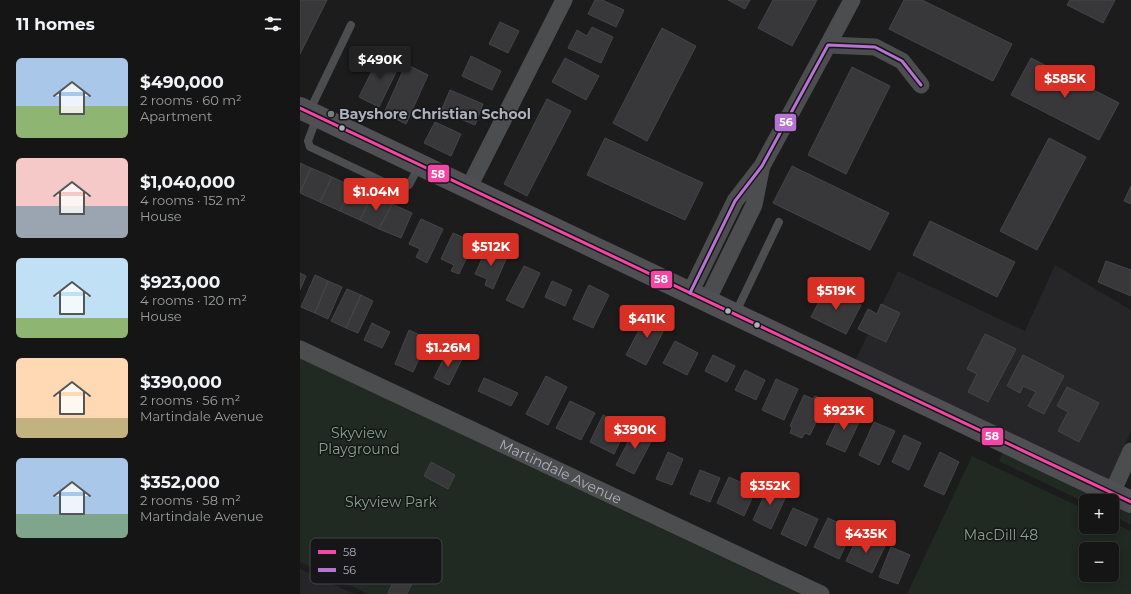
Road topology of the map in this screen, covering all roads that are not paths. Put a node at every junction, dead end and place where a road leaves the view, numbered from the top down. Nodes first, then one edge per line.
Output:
1 (564, 0) edge
2 (852, 0) edge
3 (351, 25) dead end
4 (828, 45) junction
5 (921, 85) dead end
6 (309, 112) edge
7 (420, 165) junction
8 (468, 189) junction
9 (779, 222) dead end
10 (698, 297) junction
11 (734, 315) junction
12 (300, 349) edge
13 (1131, 451) edge
14 (1122, 498) edge
15 (820, 594) edge

1 - 8 street
2 - 4 street
3 - 6 lane
4 - 5 street
4 - 10 street
6 - 7 street
6 - 7 lane
7 - 8 street
8 - 10 street
9 - 11 lane
10 - 11 street
11 - 14 street
12 - 15 street, Martindale Avenue
13 - 14 street

